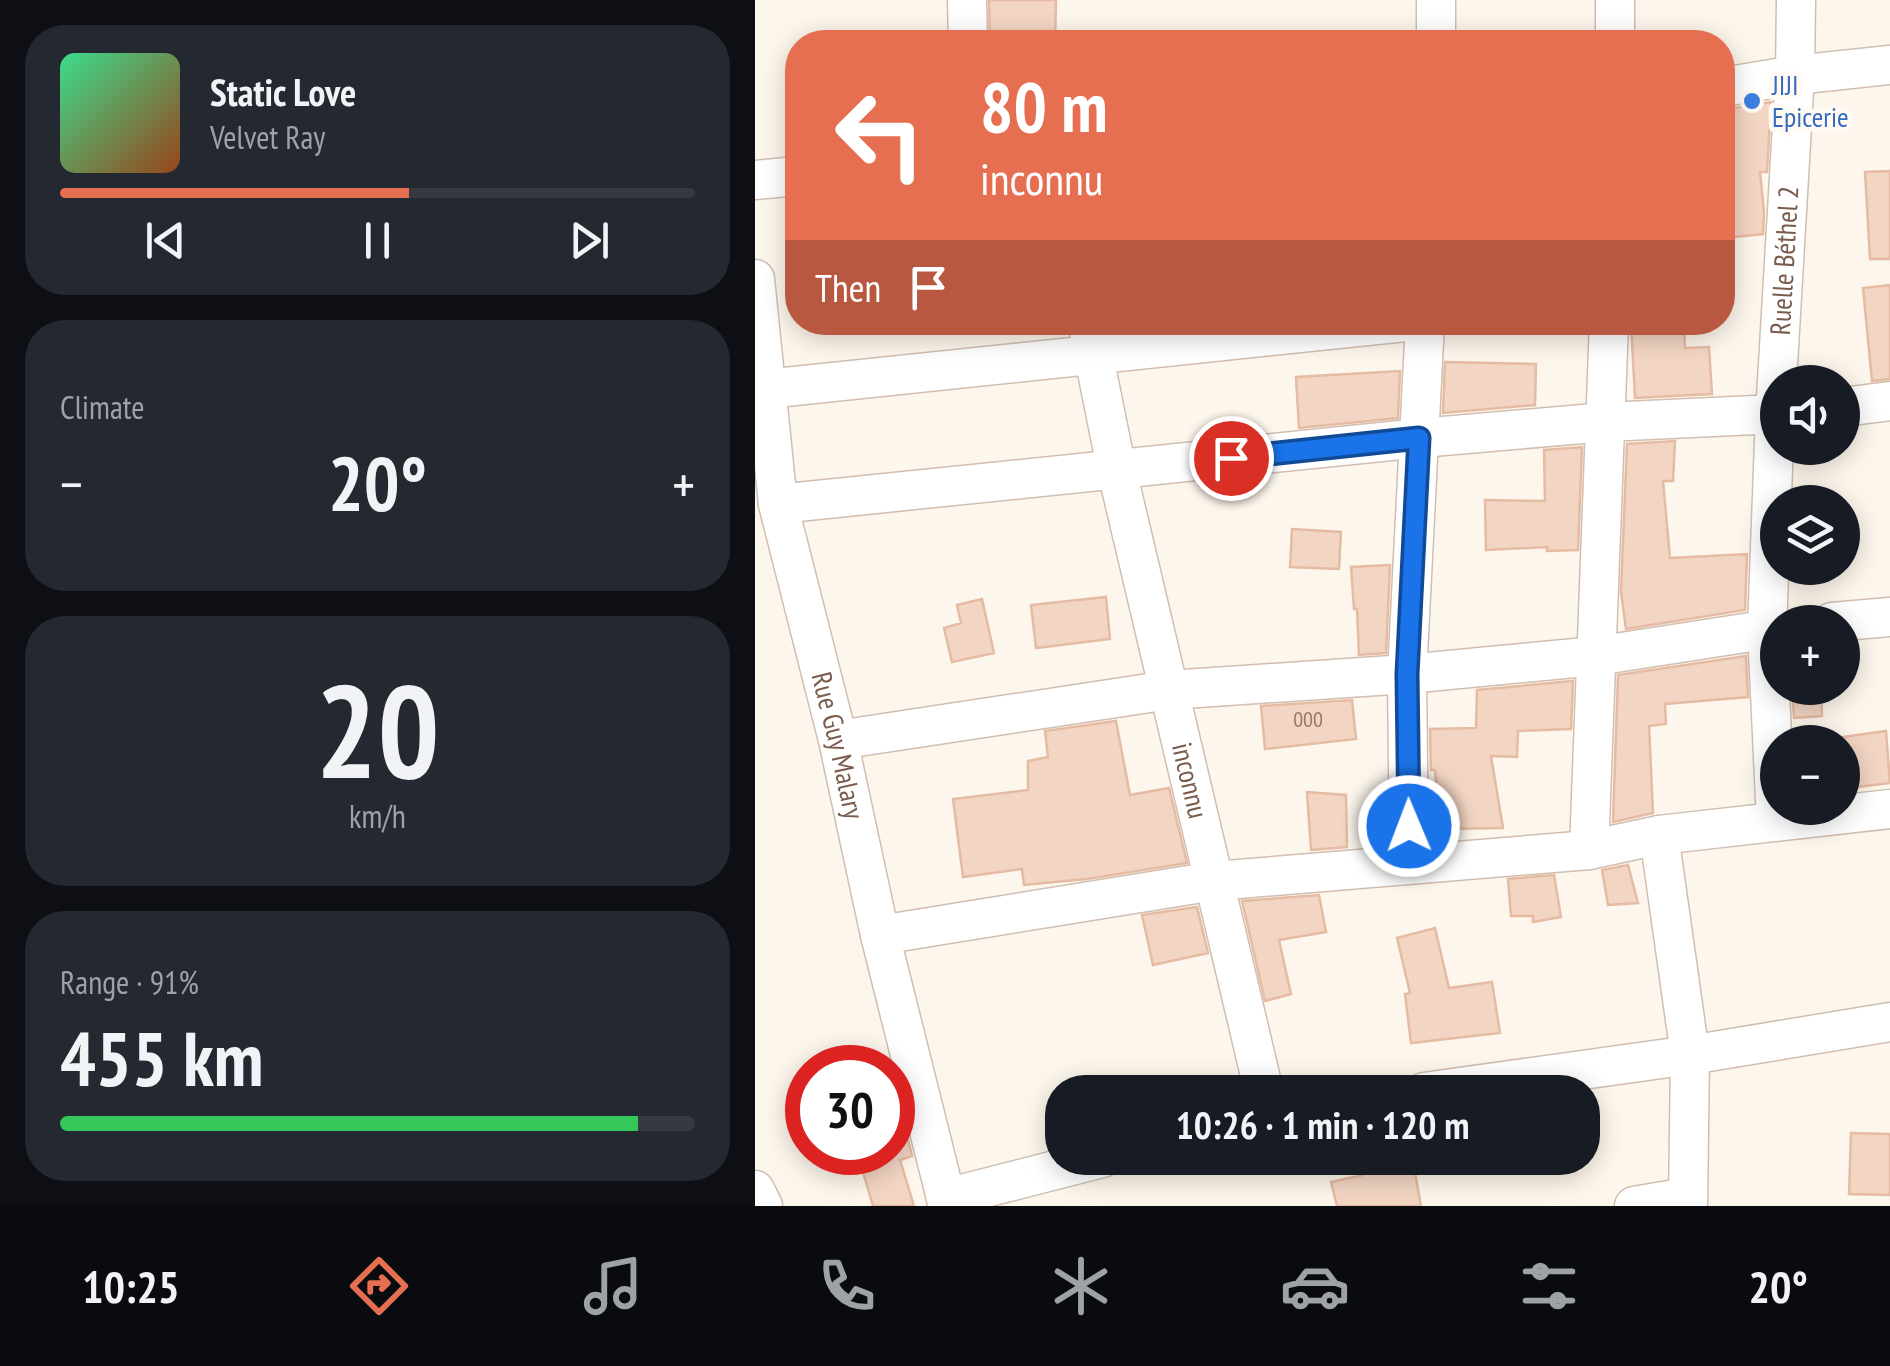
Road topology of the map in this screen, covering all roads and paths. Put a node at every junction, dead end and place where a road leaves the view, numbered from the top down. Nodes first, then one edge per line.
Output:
1 (967, 0) edge
2 (1437, 0) edge
3 (1615, 0) edge
4 (1796, 0) edge
5 (968, 30) edge
6 (1436, 30) edge
7 (1615, 30) edge
8 (1890, 65) edge
9 (1795, 74) junction
10 (1735, 85) edge
11 (785, 177) edge
12 (755, 180) edge
13 (755, 279) edge
14 (1149, 335) edge
15 (1424, 335) edge
16 (1609, 335) edge
17 (1090, 338) edge
18 (1780, 365) edge
19 (766, 390) junction
20 (1890, 401) edge
21 (1860, 405) edge
22 (1760, 416) edge
23 (1606, 422) junction
24 (1419, 438) junction
25 (1776, 465) edge
26 (1117, 471) junction
27 (777, 504) junction
28 (1773, 605) edge
29 (1890, 616) edge
30 (1860, 619) edge
31 (1760, 630) edge
32 (1596, 656) junction
33 (1407, 674) junction
34 (1169, 690) junction
35 (838, 740) junction
36 (1890, 808) edge
37 (1860, 811) edge
38 (1760, 822) edge
39 (1659, 835) junction
40 (1589, 850) junction
41 (1409, 863) junction
42 (1214, 881) junction
43 (880, 935) junction
44 (1890, 1022) edge
45 (1690, 1055) junction
46 (1260, 1075) edge
47 (1546, 1075) edge
48 (1045, 1174) edge
49 (755, 1190) edge
50 (947, 1202) edge
51 (1688, 1202) edge
52 (763, 1206) edge
53 (1635, 1206) edge

1 - 5 street
2 - 6 street
3 - 7 street
4 - 9 street, Ruelle Béthel 2
8 - 9 street
9 - 10 street
9 - 18 street, Ruelle Béthel 2
11 - 12 street
13 - 19 street, Rue Guy Malary
14 - 17 street
15 - 24 street
16 - 23 street
17 - 19 street
17 - 26 street, inconnu
19 - 27 street, Rue Guy Malary
20 - 21 street
22 - 23 street
23 - 24 street
23 - 32 street
24 - 26 street
24 - 33 street
25 - 28 street, Ruelle Béthel 2
26 - 27 street
26 - 34 street, inconnu
27 - 35 street, Rue Guy Malary
29 - 30 street
31 - 32 street
32 - 33 street
32 - 40 street
33 - 34 street
33 - 41 street
34 - 35 street
34 - 42 street, inconnu
35 - 43 street, Rue Guy Malary
36 - 37 street
38 - 39 street
39 - 40 street
39 - 45 street
40 - 41 street
41 - 42 street
42 - 43 street
42 - 46 street, inconnu
43 - 50 street, Rue Guy Malary
44 - 45 street
45 - 47 street
45 - 51 street
48 - 50 street
49 - 52 street
51 - 53 street

